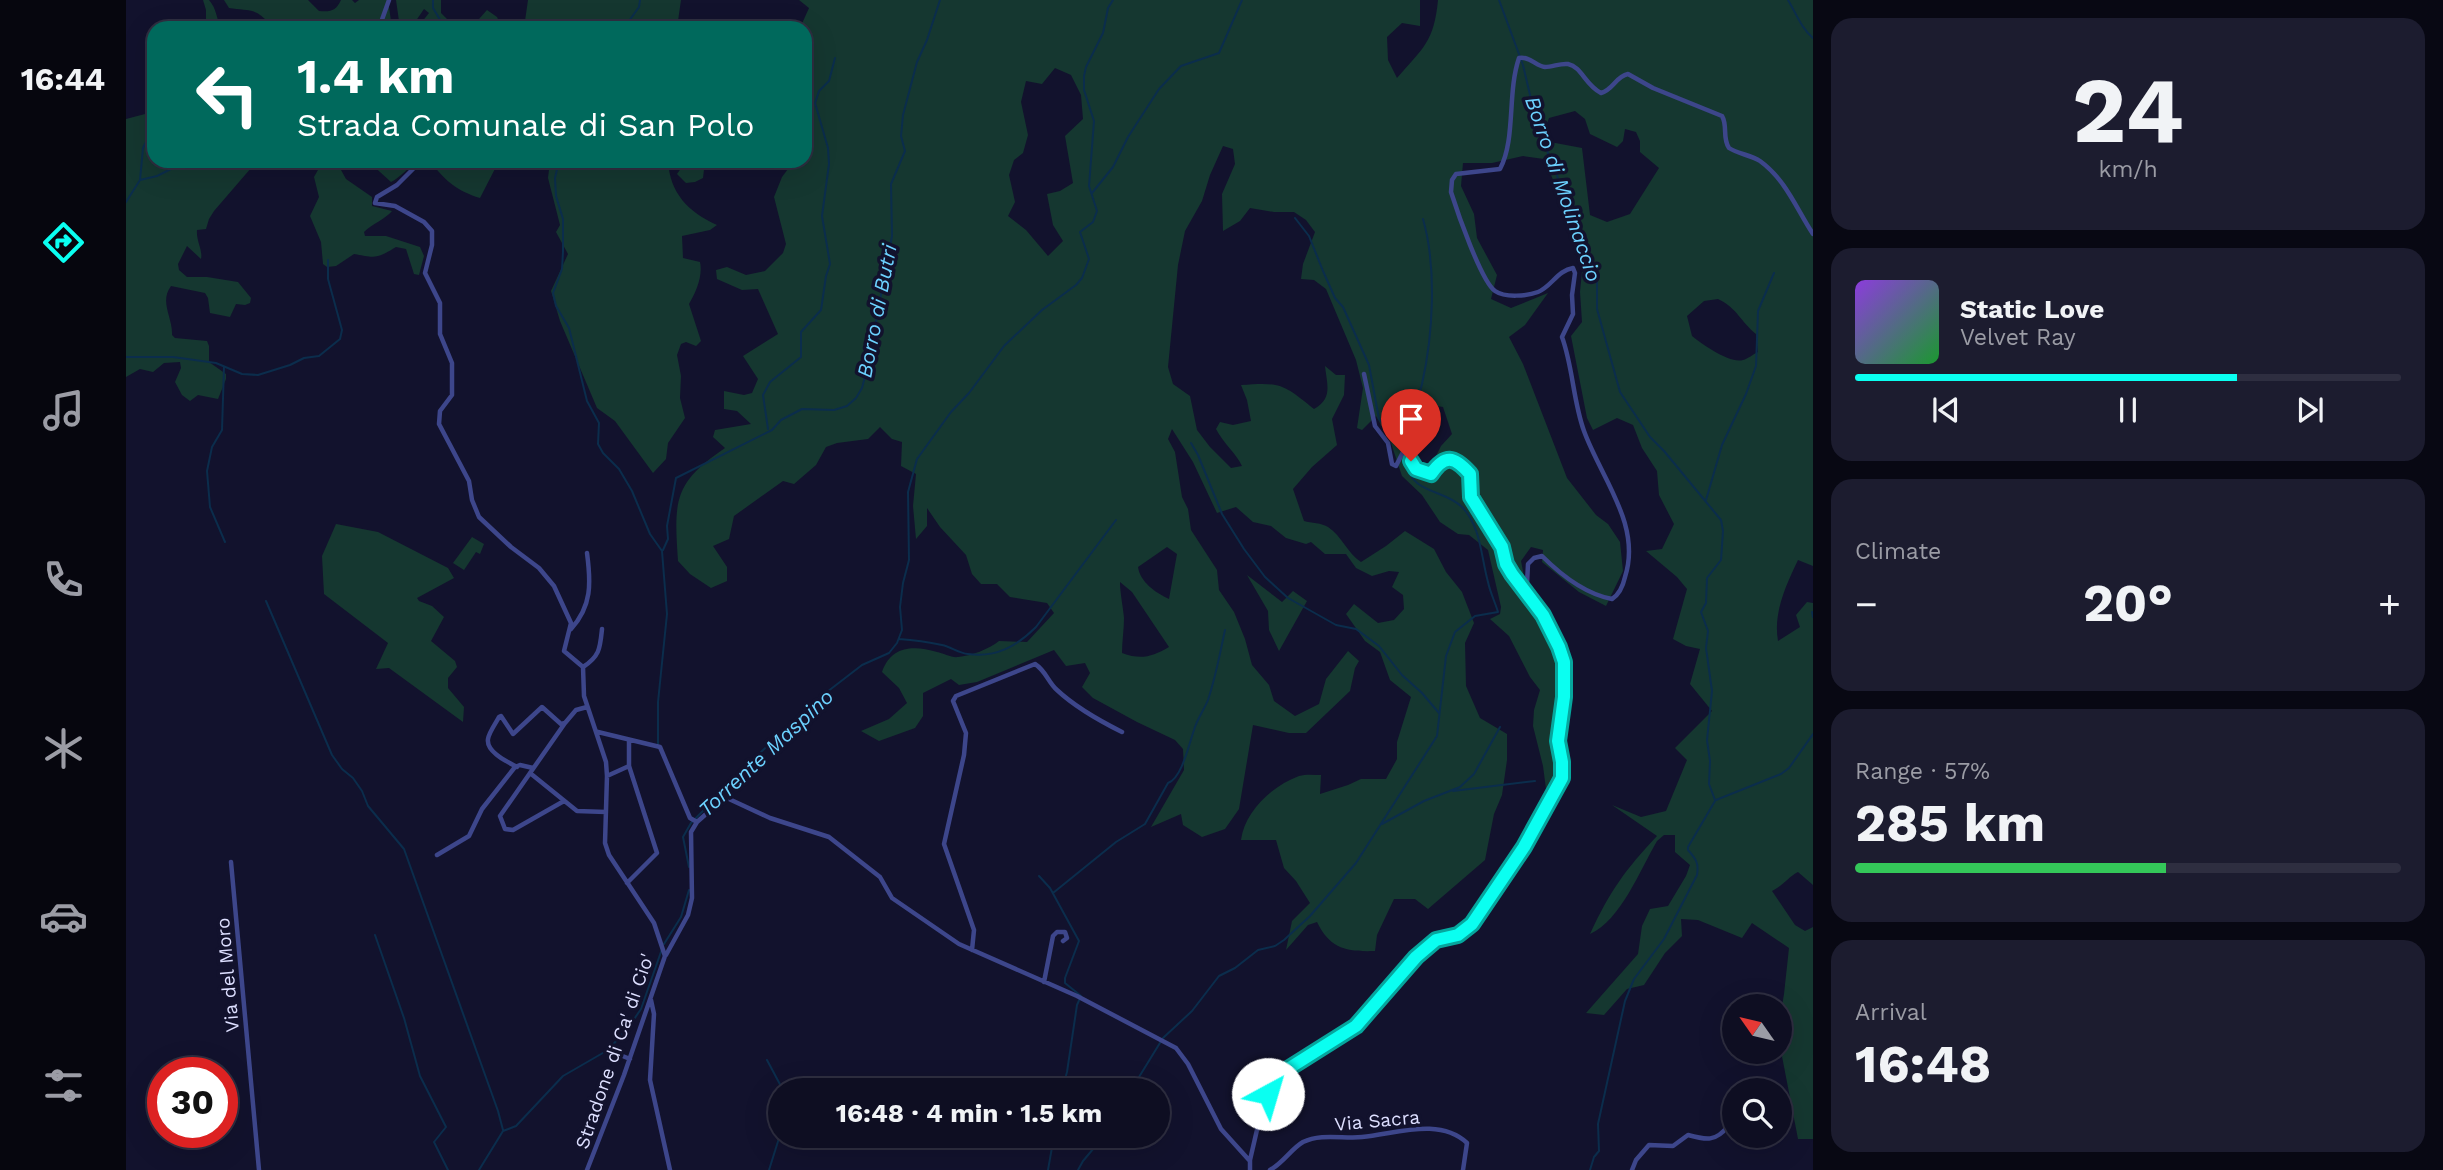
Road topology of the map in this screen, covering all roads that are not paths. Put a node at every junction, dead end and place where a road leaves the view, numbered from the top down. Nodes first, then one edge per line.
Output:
1 (389, 0) edge
2 (382, 21) edge
3 (413, 168) edge
4 (1813, 234) edge
5 (1364, 374) dead end
6 (587, 552) dead end
7 (1536, 605) junction
8 (602, 629) dead end
9 (570, 630) junction
10 (583, 667) junction
11 (587, 707) junction
12 (565, 723) junction
13 (597, 732) junction
14 (1122, 732) dead end
15 (629, 741) junction
16 (517, 766) junction
17 (629, 766) junction
18 (531, 770) junction
19 (607, 776) junction
20 (564, 801) junction
21 (606, 812) junction
22 (698, 822) junction
23 (437, 855) dead end
24 (231, 862) dead end
25 (628, 883) junction
26 (1063, 942) dead end
27 (972, 950) junction
28 (665, 956) junction
29 (1044, 982) junction
30 (651, 1000) junction
31 (620, 1055) dead end
32 (630, 1059) junction
33 (1722, 1134) edge
34 (1250, 1160) junction
35 (259, 1170) edge
36 (587, 1170) edge
37 (670, 1170) edge
38 (1249, 1170) edge
39 (1256, 1170) edge
40 (1270, 1170) edge
41 (1463, 1170) edge
42 (1632, 1170) edge

1 - 2 street
3 - 9 street, Stradone di Ca' di Cio'
4 - 7 street
5 - 7 street
6 - 9 street
7 - 34 street
8 - 10 street
9 - 10 street, Stradone di Ca' di Cio'
10 - 11 street, Stradone di Ca' di Cio'
11 - 12 street
11 - 13 street, Stradone di Ca' di Cio'
12 - 16 street
12 - 18 street
13 - 15 street
13 - 19 street, Stradone di Ca' di Cio'
14 - 27 street
15 - 17 street
15 - 22 street
16 - 18 street
16 - 23 street
17 - 19 street
17 - 25 street
18 - 20 street
18 - 20 street
19 - 21 street, Stradone di Ca' di Cio'
20 - 21 street
21 - 25 street, Stradone di Ca' di Cio'
22 - 27 street
22 - 28 street
24 - 35 street, Via del Moro
25 - 28 street, Stradone di Ca' di Cio'
26 - 29 street
27 - 29 street
28 - 30 street, Stradone di Ca' di Cio'
29 - 34 street
30 - 32 street, Stradone di Ca' di Cio'
30 - 37 street
31 - 32 street
32 - 36 street, Stradone di Ca' di Cio'
33 - 42 street
34 - 38 street
38 - 39 street
40 - 41 street, Via Sacra

